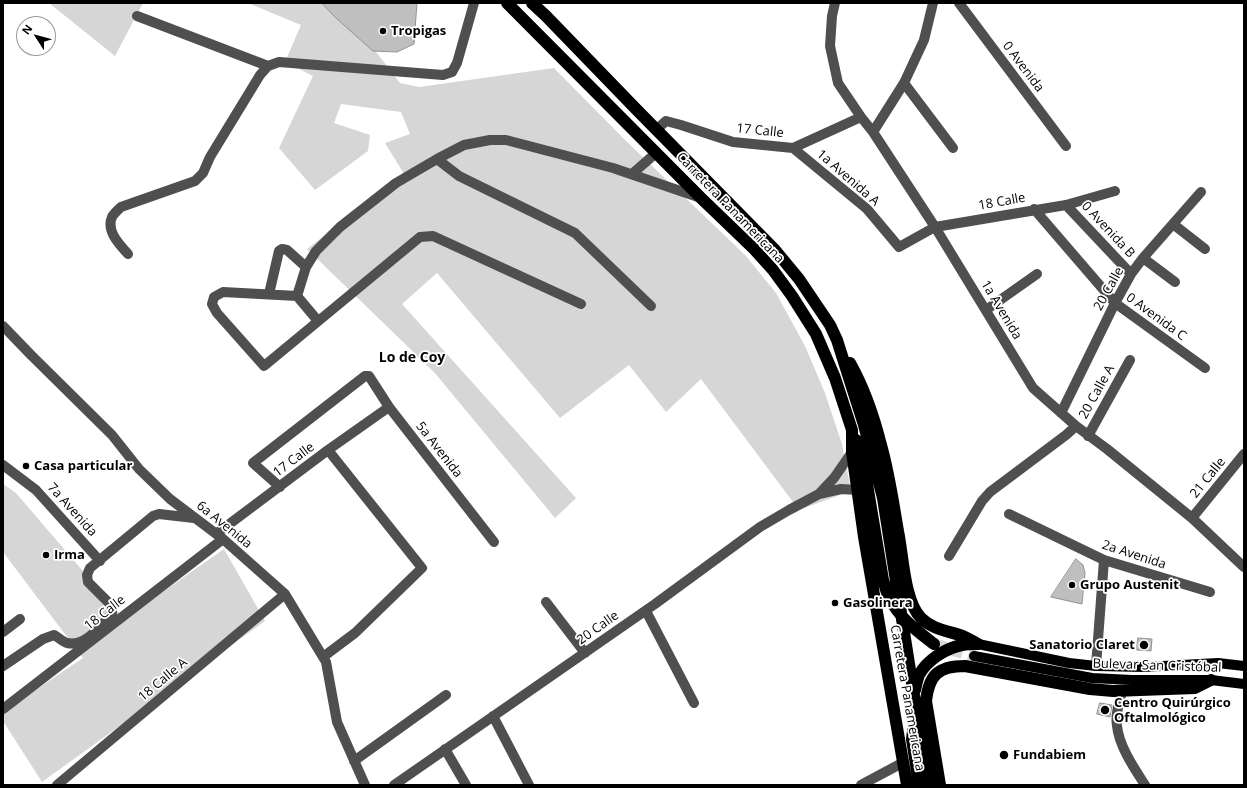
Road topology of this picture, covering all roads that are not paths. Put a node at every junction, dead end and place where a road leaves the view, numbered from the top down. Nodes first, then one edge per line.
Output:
1 (474, 3) edge
2 (507, 3) edge
3 (532, 3) edge
4 (835, 3) edge
5 (933, 3) edge
6 (959, 3) edge
7 (137, 16) dead end
8 (268, 66) junction
9 (904, 83) junction
10 (861, 117) junction
11 (656, 130) junction
12 (873, 132) junction
13 (1066, 146) dead end
14 (793, 148) junction
15 (953, 148) dead end
16 (656, 153) junction
17 (437, 159) junction
18 (632, 174) junction
19 (1115, 191) dead end
20 (1201, 192) dead end
21 (701, 198) junction
22 (1066, 204) junction
23 (1034, 209) junction
24 (1173, 224) junction
25 (935, 227) junction
26 (899, 248) joint
27 (1205, 249) dead end
28 (128, 254) dead end
29 (1144, 258) junction
30 (306, 268) junction
31 (1037, 274) dead end
32 (1131, 274) junction
33 (1175, 282) dead end
34 (269, 294) junction
35 (297, 296) junction
36 (1114, 303) junction
37 (582, 304) dead end
38 (651, 306) dead end
39 (986, 310) junction
40 (318, 321) junction
41 (3, 326) edge
42 (837, 340) junction
43 (1130, 360) dead end
44 (1205, 368) dead end
45 (389, 407) junction
46 (1061, 413) junction
47 (1076, 426) junction
48 (852, 430) junction
49 (1088, 436) junction
50 (328, 450) junction
51 (852, 452) junction
52 (1244, 454) edge
53 (3, 466) edge
54 (280, 487) junction
55 (857, 490) junction
56 (819, 494) junction
57 (1009, 514) dead end
58 (1192, 518) junction
59 (196, 519) junction
60 (220, 537) junction
61 (494, 542) dead end
62 (949, 556) dead end
63 (1104, 560) junction
64 (100, 561) junction
65 (1244, 567) edge
66 (1210, 592) dead end
67 (285, 594) junction
68 (546, 602) dead end
69 (646, 611) junction
70 (20, 619) dead end
71 (3, 632) edge
72 (934, 644) tunnel mouth
73 (978, 644) junction
74 (585, 653) junction
75 (974, 656) tunnel mouth
76 (323, 657) junction
77 (3, 666) edge
78 (1096, 666) junction
79 (1244, 666) edge
80 (1211, 680) junction
81 (1244, 684) edge
82 (1122, 692) junction
83 (446, 695) dead end
84 (694, 703) dead end
85 (3, 709) edge
86 (493, 716) junction
87 (445, 749) junction
88 (354, 761) junction
89 (904, 762) junction
90 (57, 785) edge
91 (365, 785) edge
92 (394, 785) edge
93 (466, 785) edge
94 (529, 785) edge
95 (861, 785) edge
96 (907, 785) edge
97 (919, 785) edge
98 (928, 785) edge
99 (940, 785) edge
100 (1145, 785) edge

1 - 8 street
2 - 16 highway, Carretera Panamericana
3 - 11 highway, Carretera Panamericana
4 - 10 street, 1a Avenida
5 - 9 street
6 - 13 street, 0 Avenida
7 - 8 street
8 - 28 street
9 - 12 street
9 - 15 street
10 - 12 street, 1a Avenida
10 - 14 street, 17 Calle
11 - 14 street, 17 Calle
11 - 42 highway, Carretera Panamericana
12 - 25 street, 1a Avenida
14 - 26 street, 1a Avenida A
16 - 18 street
16 - 21 highway, Carretera Panamericana
17 - 18 street
17 - 30 street
17 - 38 street
18 - 21 street
19 - 22 street, 18 Calle
20 - 24 street, 20 Calle
21 - 48 highway, Carretera Panamericana
22 - 23 street, 18 Calle
22 - 32 street, 0 Avenida B
23 - 25 street, 18 Calle
23 - 36 street, 0 Avenida C
24 - 27 street
24 - 29 street, 20 Calle
25 - 26 street, 18 Calle
25 - 39 street, 1a Avenida
29 - 32 street, 20 Calle
29 - 33 street
30 - 34 street
30 - 35 street
31 - 39 street
32 - 36 street, 20 Calle
34 - 35 street
34 - 40 street
35 - 40 street
36 - 44 street, 0 Avenida C
36 - 46 street, 20 Calle
37 - 40 street
39 - 46 street, 1a Avenida
41 - 59 street, 6a Avenida
42 - 73 highway
42 - 98 highway, Carretera Panamericana
43 - 49 street, 20 Calle A
45 - 50 street, 17 Calle
45 - 54 street, 5a Avenida
45 - 61 street, 5a Avenida
46 - 47 street, 1a Avenida
47 - 49 street, 1a Avenida
47 - 62 street
48 - 51 highway, Carretera Panamericana
48 - 72 highway
49 - 58 street, 1a Avenida
50 - 54 street, 17 Calle
50 - 76 street
51 - 55 highway, Carretera Panamericana
51 - 56 street, 20 Calle
52 - 58 street, 21 Calle
53 - 64 street, 7a Avenida
54 - 60 street, 17 Calle
55 - 56 street, 20 Calle
55 - 89 highway, Carretera Panamericana
56 - 69 street, 20 Calle
57 - 63 street, 2a Avenida
58 - 65 street, 1a Avenida
59 - 60 street, 6a Avenida
59 - 64 street
60 - 67 street, 6a Avenida
60 - 85 street, 18 Calle
63 - 66 street, 2a Avenida
63 - 78 street
64 - 77 street
67 - 76 street, 6a Avenida
67 - 90 street, 18 Calle A
68 - 74 street
69 - 74 street, 20 Calle
69 - 84 street
70 - 71 street
73 - 78 main road, Bulevar San Cristóbal
73 - 97 highway
74 - 86 street, 20 Calle
75 - 80 main road, Bulevar San Cristóbal
76 - 88 street, 6a Avenida
78 - 79 main road, Bulevar San Cristóbal
80 - 81 main road, Bulevar San Cristóbal
80 - 82 highway
82 - 99 highway
82 - 100 street
83 - 88 street
86 - 87 street, 20 Calle
86 - 94 street
87 - 92 street, 20 Calle
87 - 93 street
88 - 91 street, 6a Avenida
89 - 95 street
89 - 96 highway, Carretera Panamericana

